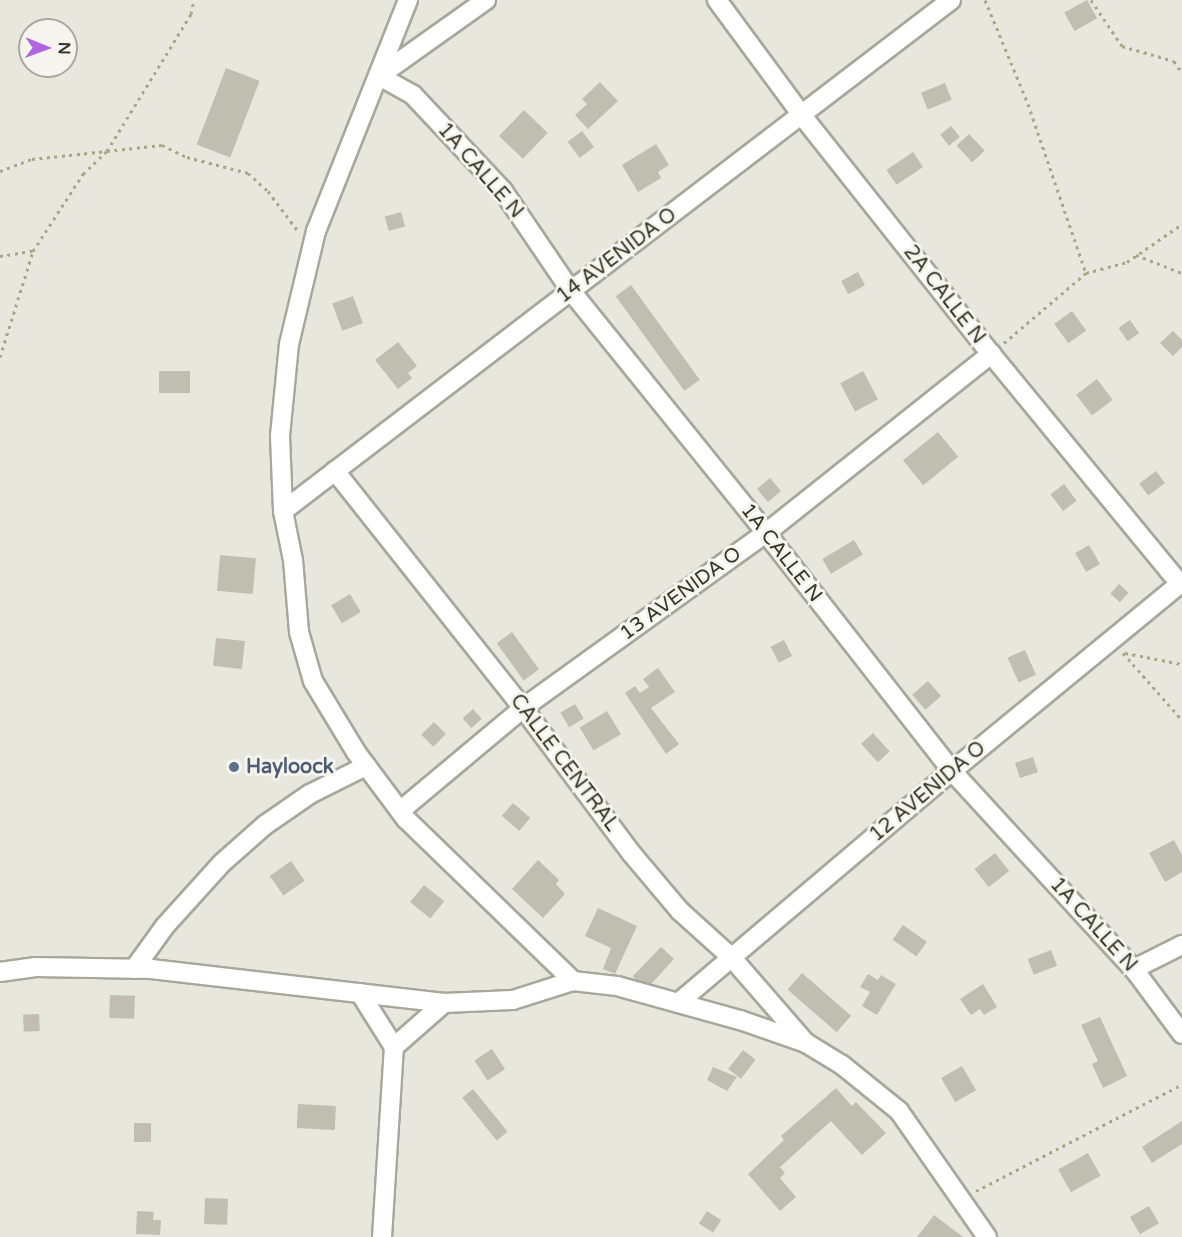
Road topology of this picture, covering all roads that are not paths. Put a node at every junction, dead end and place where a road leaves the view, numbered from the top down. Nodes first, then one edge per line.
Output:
1 (408, 0) edge
2 (486, 0) edge
3 (717, 0) edge
4 (951, 0) edge
5 (379, 76) junction
6 (801, 114) junction
7 (571, 291) junction
8 (991, 354) junction
9 (335, 471) junction
10 (283, 511) junction
11 (766, 532) junction
12 (1180, 584) joint
13 (523, 708) junction
14 (366, 766) junction
15 (952, 771) junction
16 (400, 811) junction
17 (1182, 945) edge
18 (732, 958) junction
19 (134, 969) junction
20 (1134, 969) junction
21 (2, 970) edge
22 (573, 981) junction
23 (360, 993) junction
24 (444, 1003) junction
25 (678, 1004) junction
26 (1182, 1034) edge
27 (806, 1043) junction
28 (394, 1047) junction
29 (382, 1237) edge
30 (987, 1237) edge

1 - 5 street
2 - 5 street
3 - 6 street, 2A CALLE N
4 - 6 street, 14 AVENIDA O
5 - 7 street, 1A CALLE N
5 - 10 street
6 - 7 street, 14 AVENIDA O
6 - 8 street, 2A CALLE N
7 - 9 street, 14 AVENIDA O
7 - 11 street, 1A CALLE N
8 - 11 street, 13 AVENIDA O
8 - 12 street, 2A CALLE N
9 - 10 street, 14 AVENIDA O
9 - 13 street, CALLE CENTRAL
10 - 14 street
11 - 13 street, 13 AVENIDA O
11 - 15 street, 1A CALLE N
12 - 15 street, 12 AVENIDA O
13 - 16 street, 13 AVENIDA O
13 - 18 street, CALLE CENTRAL
14 - 16 street
14 - 19 street
15 - 18 street, 12 AVENIDA O
15 - 20 street, 1A CALLE N
16 - 22 street
17 - 20 street
18 - 25 street, 12 AVENIDA O
18 - 27 street, CALLE CENTRAL
19 - 21 street
19 - 23 street
20 - 26 street, 1A CALLE N
22 - 24 street
22 - 25 street
23 - 24 street
23 - 28 street
24 - 28 street
25 - 27 street
27 - 30 street
28 - 29 street

